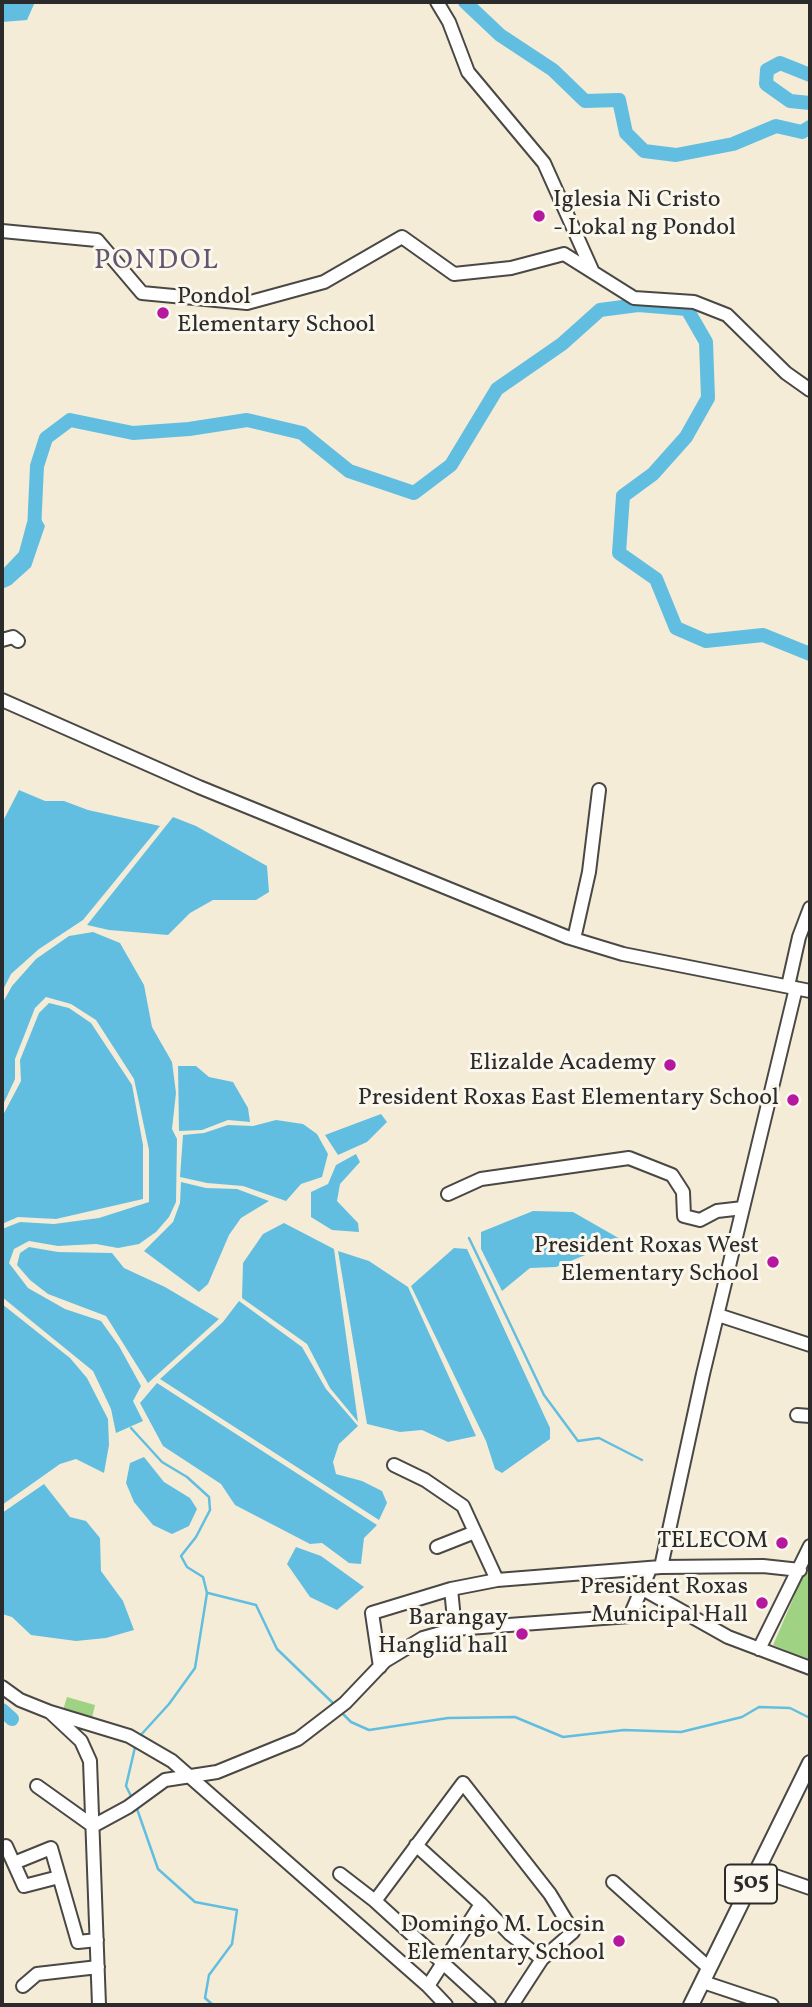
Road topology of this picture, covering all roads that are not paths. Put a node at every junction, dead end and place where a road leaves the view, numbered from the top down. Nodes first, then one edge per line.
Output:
1 (437, 2) edge
2 (2, 231) edge
3 (592, 271) junction
4 (810, 390) edge
5 (2, 640) edge
6 (18, 641) dead end
7 (2, 700) edge
8 (599, 790) dead end
9 (810, 908) edge
10 (574, 939) junction
11 (792, 987) junction
12 (810, 991) edge
13 (448, 1194) dead end
14 (743, 1208) junction
15 (718, 1315) junction
16 (810, 1345) edge
17 (394, 1465) dead end
18 (475, 1532) junction
19 (810, 1546) edge
20 (437, 1548) dead end
21 (656, 1568) junction
22 (800, 1570) junction
23 (497, 1580) junction
24 (641, 1588) junction
25 (451, 1589) junction
26 (455, 1629) junction
27 (759, 1649) junction
28 (380, 1667) junction
29 (810, 1668) edge
30 (2, 1686) edge
31 (50, 1712) junction
32 (810, 1764) edge
33 (186, 1775) junction
34 (37, 1786) dead end
35 (93, 1826) junction
36 (416, 1845) junction
37 (6, 1846) dead end
38 (14, 1863) junction
39 (758, 1870) junction
40 (340, 1874) dead end
41 (59, 1877) junction
42 (613, 1882) dead end
43 (810, 1888) edge
44 (375, 1901) junction
45 (481, 1904) junction
46 (97, 1940) junction
47 (542, 1959) junction
48 (442, 1965) junction
49 (98, 1966) junction
50 (709, 1968) junction
51 (703, 1982) junction
52 (23, 1986) dead end
53 (428, 1986) junction
54 (99, 2005) edge
55 (446, 2005) edge
56 (489, 2005) edge
57 (512, 2005) edge
58 (691, 2005) edge
59 (772, 2005) edge

1 - 3 street
2 - 3 street
3 - 4 street
5 - 6 street
7 - 10 street
8 - 10 street
9 - 11 street
10 - 11 street
11 - 12 street
11 - 14 street
13 - 14 street
14 - 15 street
15 - 16 street
15 - 21 street
17 - 18 street
18 - 20 street
18 - 23 street
19 - 22 street
21 - 22 street
21 - 23 street
21 - 24 street
22 - 27 street
23 - 25 street
24 - 26 street
24 - 27 street
25 - 26 street
25 - 28 street
26 - 28 street
27 - 29 street
28 - 33 street
30 - 31 street
31 - 33 street
31 - 35 street
32 - 39 main road, 505
33 - 35 street
33 - 53 street
34 - 35 street
35 - 46 street
36 - 44 street
36 - 45 street
36 - 47 street
37 - 38 street
38 - 41 street
38 - 41 street
39 - 43 street
39 - 50 main road, 505
40 - 44 street
41 - 46 street
42 - 50 street
44 - 48 street
45 - 47 street
45 - 48 street
46 - 49 street
47 - 57 street
48 - 53 street
48 - 56 street
49 - 52 street
49 - 54 street
50 - 51 main road, 505
51 - 58 main road, 505
51 - 59 street
53 - 55 street

